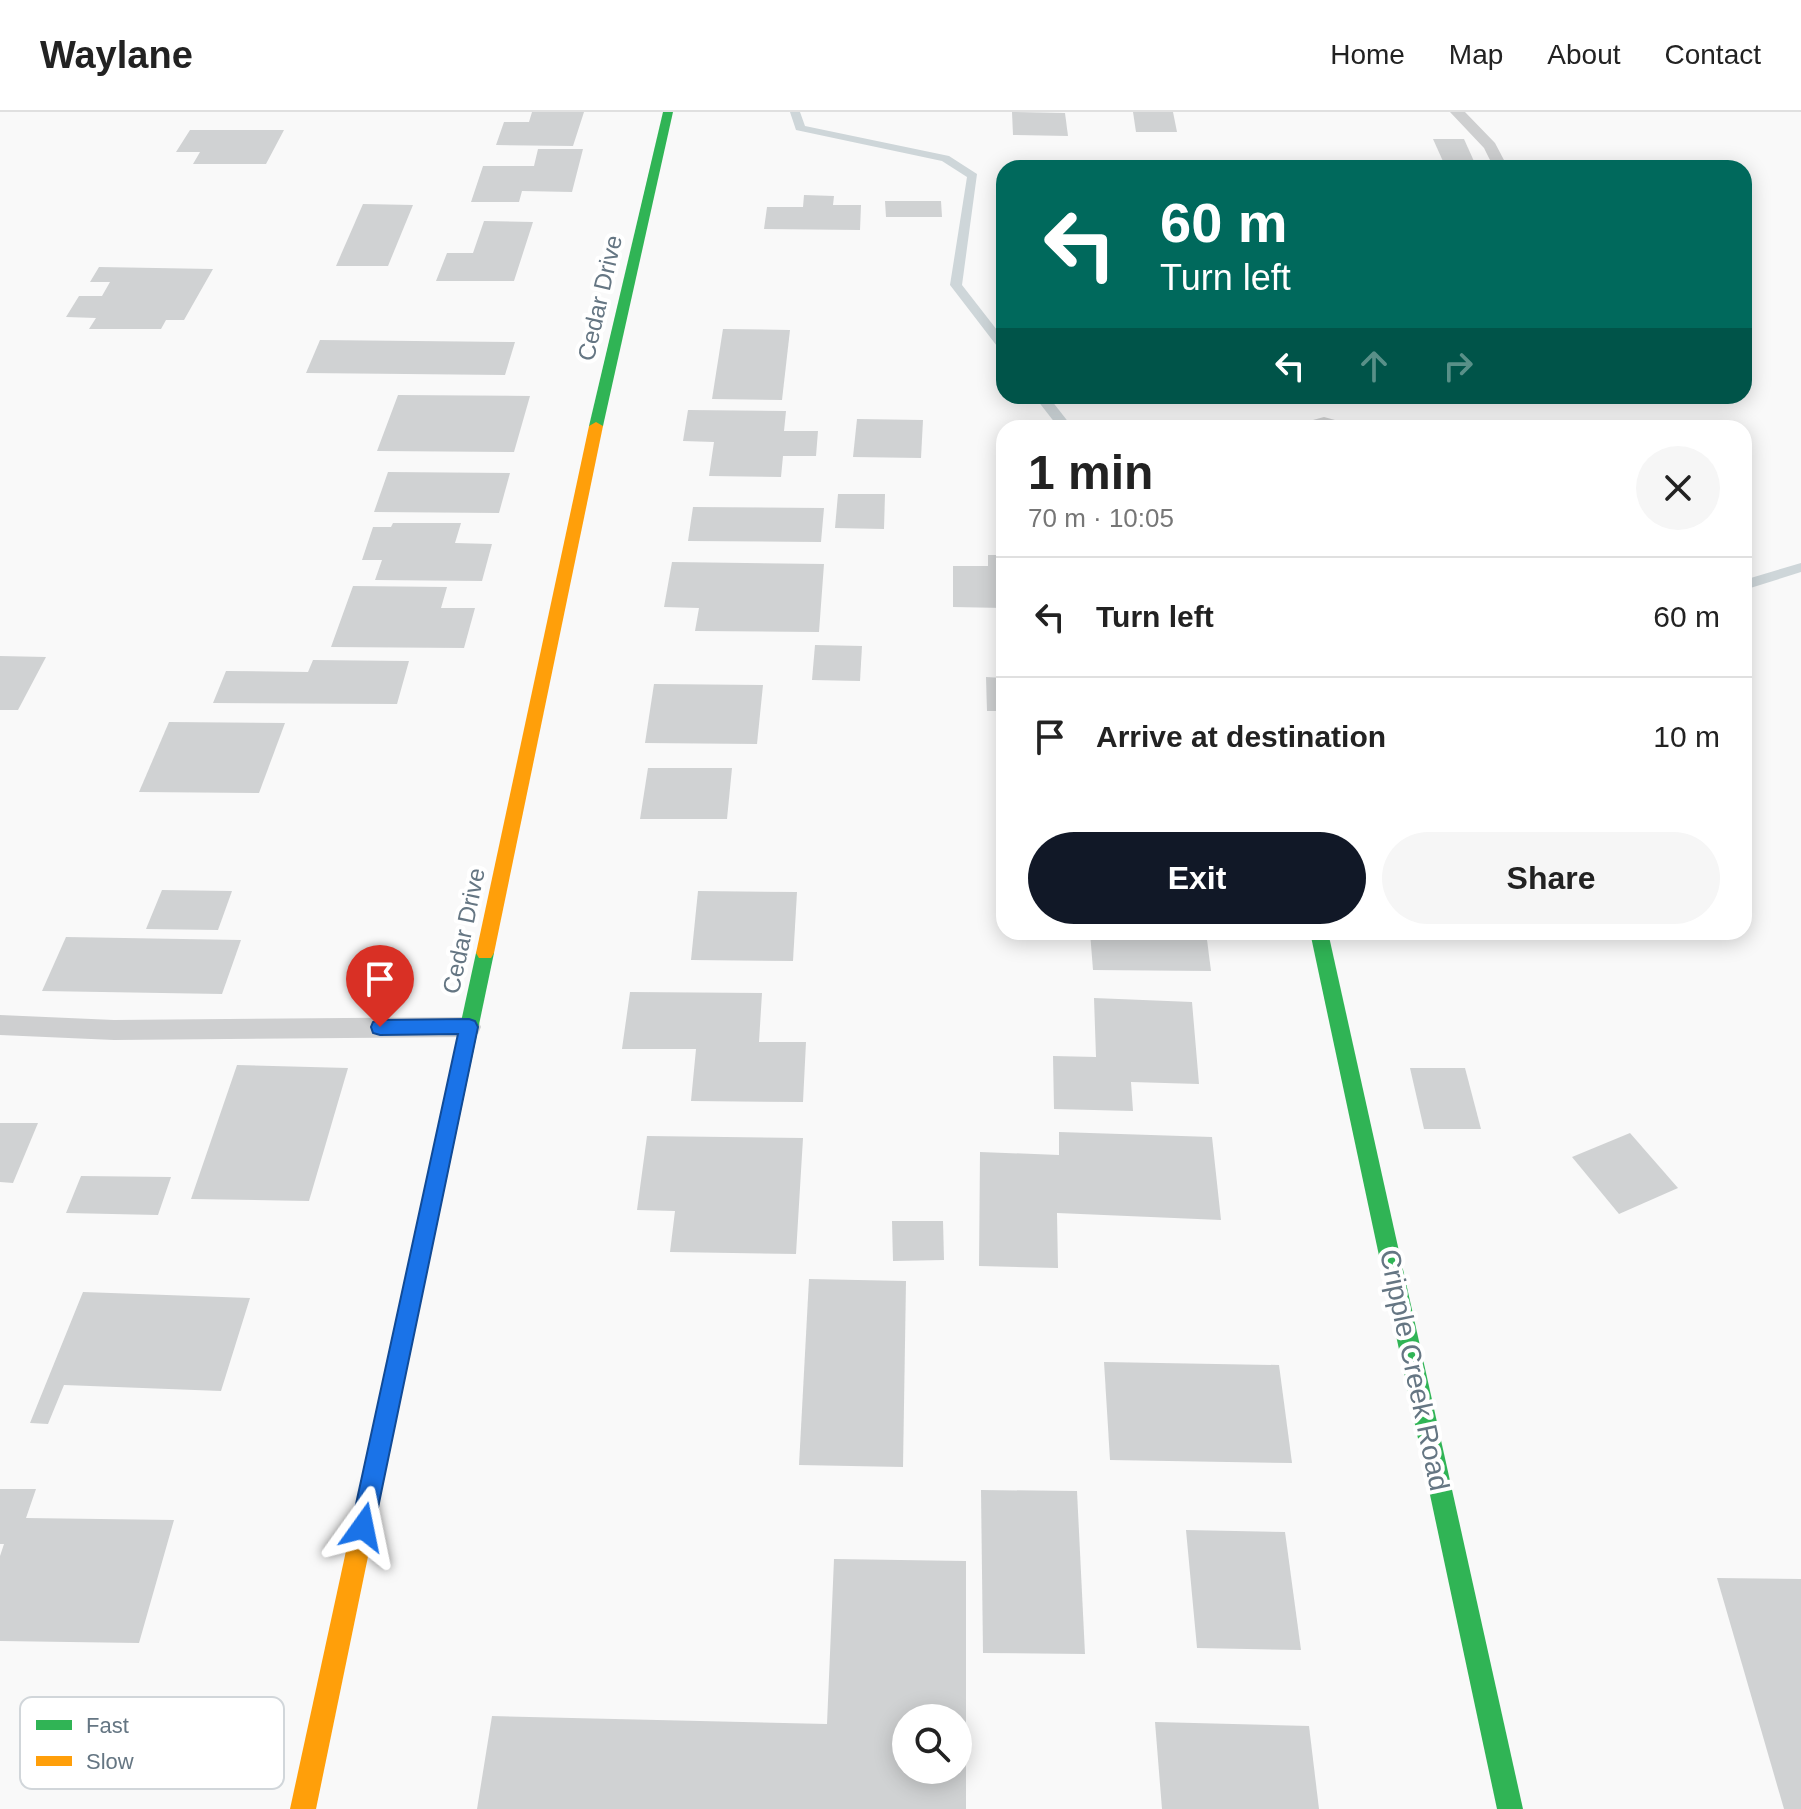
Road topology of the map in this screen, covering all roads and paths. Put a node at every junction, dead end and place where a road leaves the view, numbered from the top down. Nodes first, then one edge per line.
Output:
1 (668, 112) edge
2 (1457, 112) edge
3 (1497, 160) edge
4 (1321, 940) edge
5 (0, 1025) edge
6 (469, 1027) junction
7 (303, 1809) edge
8 (1510, 1809) edge

1 - 6 street, Cedar Drive
2 - 3 lane
4 - 8 street, Cripple Creek Road
5 - 6 lane
6 - 7 street, Cedar Drive

